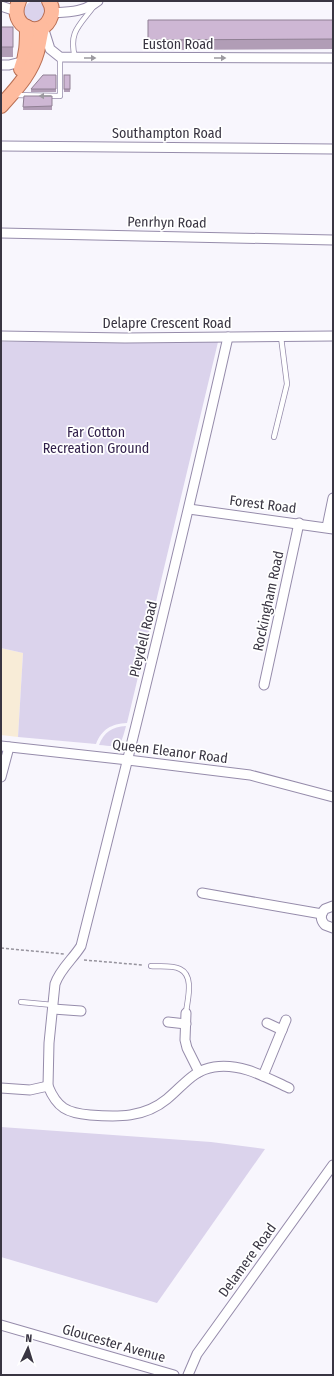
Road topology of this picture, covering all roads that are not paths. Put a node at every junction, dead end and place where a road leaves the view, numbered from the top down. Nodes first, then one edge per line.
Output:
1 (98, 1) edge
2 (1, 6) edge
3 (18, 6) edge
4 (51, 7) edge
5 (42, 27) junction
6 (27, 28) junction
7 (60, 58) junction
8 (75, 58) junction
9 (333, 58) edge
10 (25, 61) junction
11 (1, 65) edge
12 (6, 95) edge
13 (1, 106) edge
14 (1, 146) edge
15 (333, 148) edge
16 (1, 233) edge
17 (333, 240) edge
18 (1, 336) edge
19 (333, 336) edge
20 (228, 337) junction
21 (281, 337) junction
22 (274, 437) dead end
23 (333, 498) edge
24 (189, 509) junction
25 (299, 523) junction
26 (330, 528) edge
27 (264, 685) dead end
28 (5, 747) edge
29 (128, 760) junction
30 (1, 777) edge
31 (333, 797) edge
32 (202, 893) dead end
33 (333, 906) edge
34 (322, 914) junction
35 (333, 928) edge
36 (151, 966) dead end
37 (21, 1002) dead end
38 (53, 1007) junction
39 (81, 1011) dead end
40 (186, 1014) joint
41 (286, 1020) dead end
42 (168, 1022) dead end
43 (267, 1023) dead end
44 (186, 1024) junction
45 (282, 1030) junction
46 (199, 1072) junction
47 (263, 1076) junction
48 (48, 1086) junction
49 (1, 1088) edge
50 (289, 1088) dead end
51 (333, 1165) edge
52 (1, 1325) edge
53 (174, 1375) edge
54 (188, 1375) edge

1 - 4 street
1 - 8 lane
2 - 3 street
3 - 6 main road
4 - 5 main road
5 - 6 main road
5 - 7 street
5 - 12 main road
6 - 10 main road
7 - 8 street, Euston Road
7 -> 12 lane
8 -> 9 street, Euston Road
10 - 11 street
10 - 12 main road
12 - 13 main road
14 - 15 street, Southampton Road
16 - 17 street, Penrhyn Road
18 - 20 street, Delapre Crescent Road
19 - 21 street, Delapre Crescent Road
20 - 21 street, Delapre Crescent Road
20 - 24 street, Pleydell Road
21 - 22 lane
23 - 26 street
24 - 25 street, Forest Road
24 - 29 street, Pleydell Road
25 - 26 street, Forest Road
25 - 27 street, Rockingham Road
28 - 29 street, Queen Eleanor Road
28 - 30 street
29 - 31 street, Queen Eleanor Road
29 - 38 street, Pleydell Road
32 - 34 street
33 - 34 street
34 - 35 street
36 - 40 lane
37 - 38 lane
38 - 39 street
38 - 48 street
40 - 44 street
41 - 45 street
42 - 44 street
43 - 45 street
44 - 46 street
45 - 47 street
46 - 47 street
46 - 48 street
47 - 50 street
48 - 49 street
51 - 54 street, Delamere Road
52 - 53 street, Gloucester Avenue

